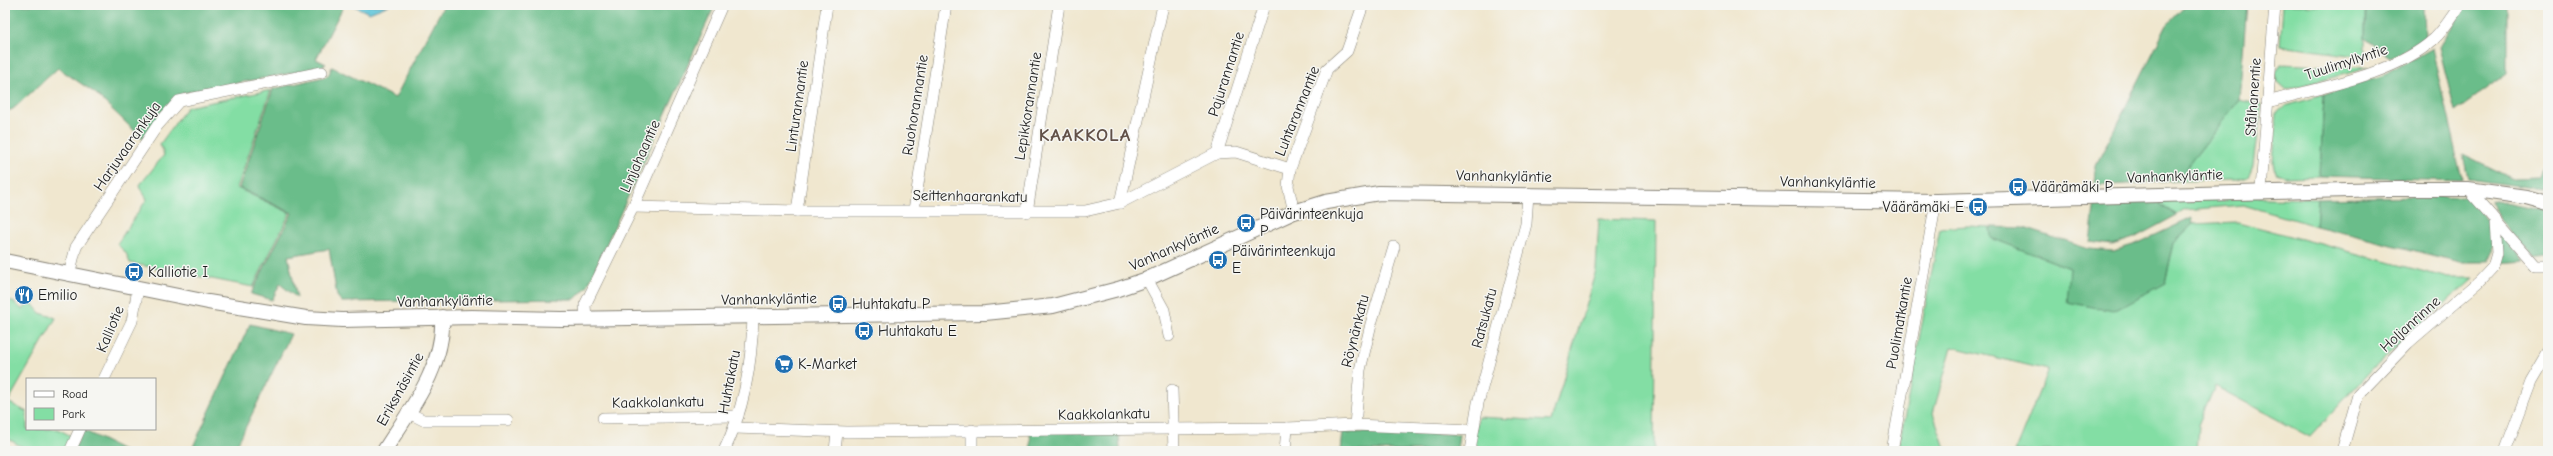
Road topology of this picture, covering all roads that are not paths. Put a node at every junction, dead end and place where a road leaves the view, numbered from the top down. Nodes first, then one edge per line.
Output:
1 (722, 5) edge
2 (827, 5) edge
3 (946, 5) edge
4 (1059, 5) edge
5 (1163, 5) edge
6 (1264, 5) edge
7 (1363, 5) edge
8 (2275, 5) edge
9 (2460, 5) edge
10 (322, 72) dead end
11 (2267, 102) junction
12 (1217, 153) junction
13 (1290, 169) junction
14 (2468, 189) junction
15 (2261, 190) junction
16 (1528, 194) junction
17 (1936, 200) junction
18 (1120, 203) junction
19 (2548, 203) edge
20 (633, 207) junction
21 (914, 210) junction
22 (797, 211) junction
23 (1027, 212) junction
24 (1294, 212) junction
25 (2495, 222) junction
26 (1394, 247) dead end
27 (5, 261) edge
28 (2548, 266) edge
29 (69, 276) junction
30 (1147, 279) junction
31 (138, 289) junction
32 (753, 316) junction
33 (442, 317) junction
34 (586, 318) junction
35 (1169, 336) dead end
36 (2548, 353) edge
37 (104, 378) edge
38 (1172, 390) dead end
39 (408, 412) junction
40 (738, 416) junction
41 (603, 418) dead end
42 (508, 420) dead end
43 (1355, 425) junction
44 (735, 428) junction
45 (1174, 428) junction
46 (1287, 428) junction
47 (80, 430) edge
48 (972, 430) junction
49 (1472, 430) junction
50 (837, 432) junction
51 (70, 451) edge
52 (384, 451) edge
53 (724, 451) edge
54 (835, 451) edge
55 (972, 451) edge
56 (1174, 451) edge
57 (1285, 451) edge
58 (1470, 451) edge
59 (1892, 451) edge
60 (2342, 451) edge
61 (2504, 451) edge

1 - 20 street, Linjahaantie
2 - 22 street, Linturannantie
3 - 21 street, Ruohorannantie
4 - 23 street, Lepikkorannantie
5 - 18 street
6 - 12 street, Pajurannantie
7 - 13 street, Luhtarannantie
8 - 11 street, Stålhanentie
9 - 11 street, Tuulimyllyntie
10 - 29 street, Harjuvaarankuja
11 - 15 street, Stålhanentie
12 - 13 street, Seittenhaarankatu
12 - 18 street, Seittenhaarankatu
13 - 24 street, Luhtarannantie
14 - 15 street, Vanhankyläntie
14 - 19 street, Vanhankyläntie
14 - 25 street
15 - 17 street, Vanhankyläntie
16 - 17 street, Vanhankyläntie
16 - 24 street, Vanhankyläntie
16 - 49 street, Ratsukatu
17 - 59 street, Puolimatkantie
18 - 23 street, Seittenhaarankatu
20 - 22 street, Seittenhaarankatu
20 - 34 street, Linjahaantie
21 - 22 street, Seittenhaarankatu
21 - 23 street, Seittenhaarankatu
24 - 30 street, Vanhankyläntie
25 - 28 street
25 - 60 street, Holjanrinne
26 - 43 street, Röynänkatu
27 - 29 street, Vanhankyläntie
29 - 31 street, Vanhankyläntie
30 - 32 street, Vanhankyläntie
30 - 35 street
31 - 33 street, Vanhankyläntie
31 - 37 street, Kalliotie
32 - 34 street, Vanhankyläntie
32 - 40 street, Huhtakatu
33 - 34 street, Vanhankyläntie
33 - 39 street, Eriksnäsintie
36 - 61 street
38 - 45 street
39 - 42 street
39 - 52 street, Eriksnäsintie
40 - 41 street, Kaakkolankatu
40 - 44 street, Huhtakatu
43 - 46 street, Kaakkolankatu
43 - 49 street, Kaakkolankatu
44 - 50 street, Kaakkolankatu
44 - 53 street, Huhtakatu
45 - 46 street, Kaakkolankatu
45 - 48 street, Kaakkolankatu
45 - 56 street
46 - 57 street
47 - 51 street
48 - 50 street, Kaakkolankatu
48 - 55 street
49 - 58 street, Ratsukatu
50 - 54 street

